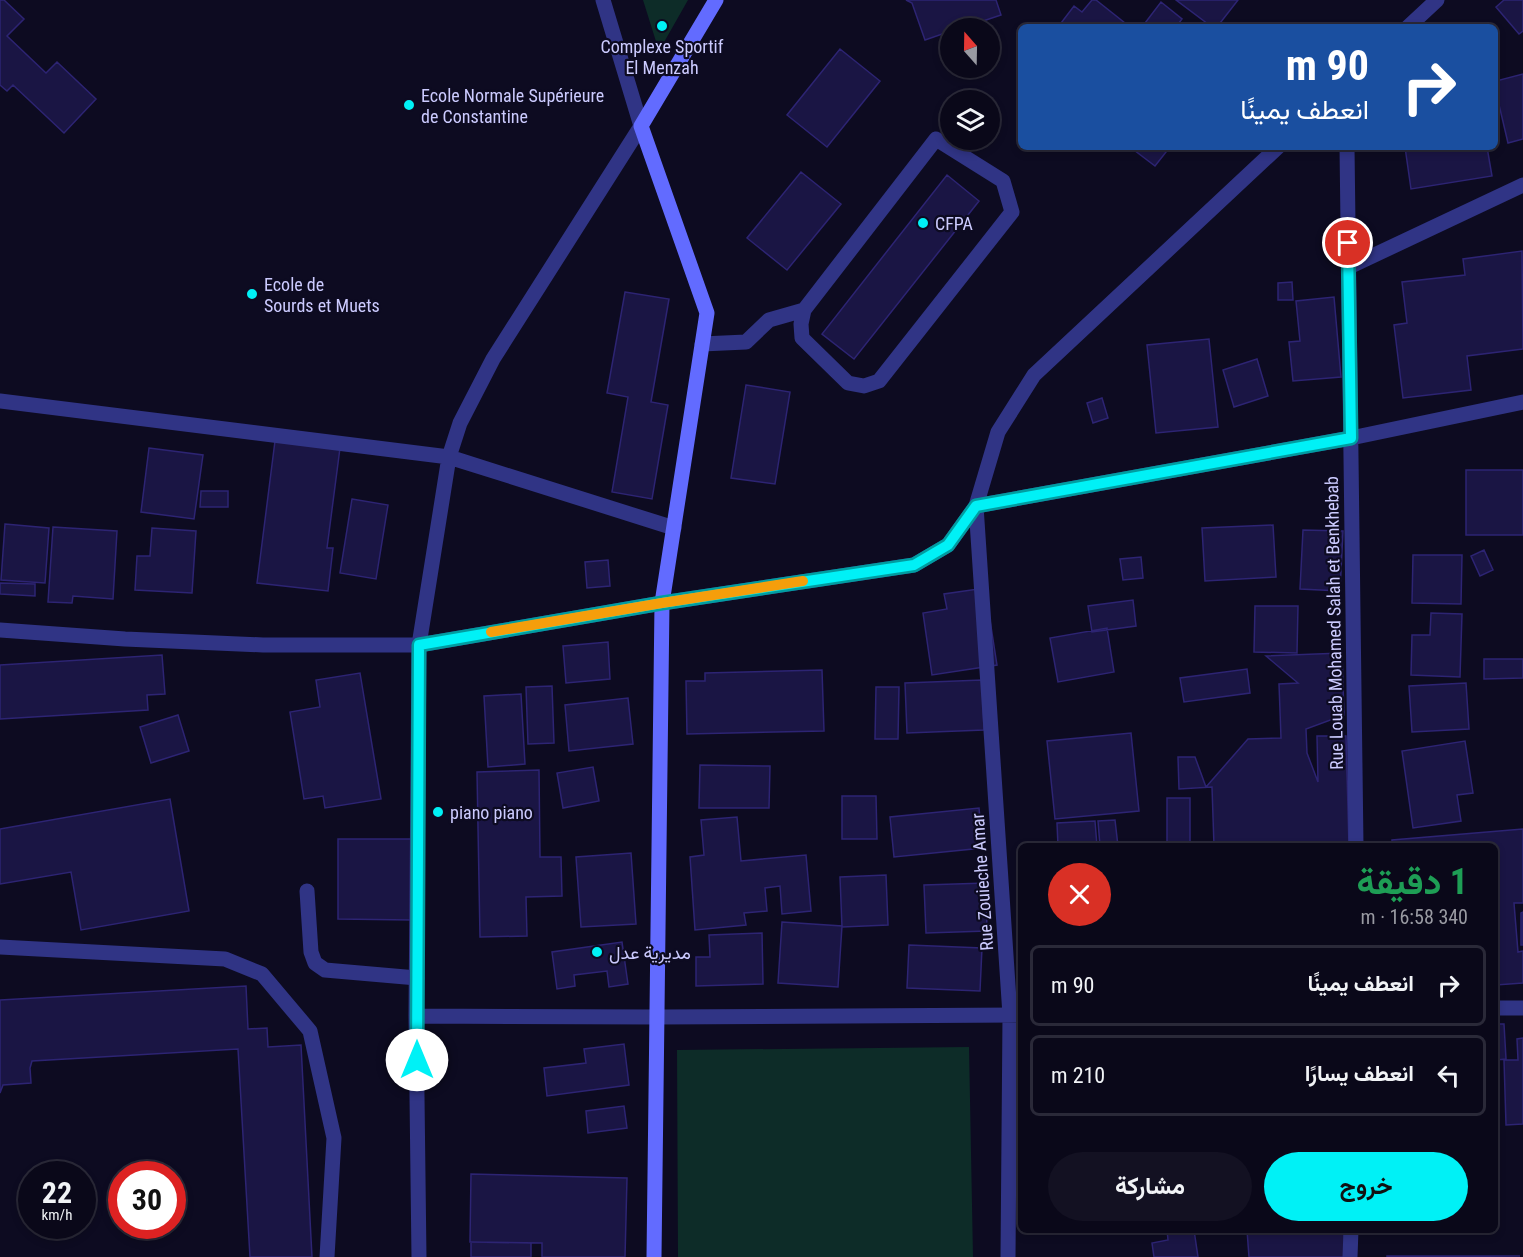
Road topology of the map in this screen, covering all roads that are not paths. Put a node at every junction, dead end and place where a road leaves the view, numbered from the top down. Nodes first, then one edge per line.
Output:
1 (603, 0) edge
2 (716, 0) edge
3 (1437, 0) edge
4 (1411, 24) edge
5 (641, 126) junction
6 (1275, 150) edge
7 (1347, 150) edge
8 (1523, 185) edge
9 (1349, 267) junction
10 (804, 310) junction
11 (702, 344) junction
12 (0, 401) edge
13 (1523, 402) edge
14 (1351, 438) junction
15 (449, 458) junction
16 (976, 506) junction
17 (674, 528) junction
18 (662, 603) junction
19 (0, 630) edge
20 (419, 645) junction
21 (1356, 843) edge
22 (307, 891) dead end
23 (0, 947) edge
24 (417, 978) junction
25 (1498, 1008) edge
26 (1523, 1008) edge
27 (1016, 1015) edge
28 (417, 1016) junction
29 (657, 1017) junction
30 (1351, 1233) edge
31 (327, 1257) edge
32 (418, 1257) edge
33 (654, 1257) edge
34 (1008, 1257) edge
35 (1350, 1257) edge

1 - 5 street
2 - 5 main road
3 - 4 street
5 - 11 main road
5 - 15 street
6 - 16 street
7 - 9 street, Rue Louab Mohamed Salah et Benkhebab
8 - 9 street
9 - 14 street, Rue Louab Mohamed Salah et Benkhebab
10 - 10 street
10 - 11 street
11 - 17 main road
12 - 15 street
13 - 14 street
14 - 16 street
14 - 21 street, Rue Louab Mohamed Salah et Benkhebab
15 - 17 street
15 - 20 street
16 - 18 street
16 - 27 street, Rue Zouieche Amar
17 - 18 main road
18 - 20 street
18 - 29 main road
19 - 20 street
20 - 24 street
22 - 24 street
23 - 31 street
24 - 28 street
25 - 26 street
27 - 29 street
27 - 34 street, Rue Zouieche Amar
28 - 29 street
28 - 32 street
29 - 33 main road
30 - 35 street

